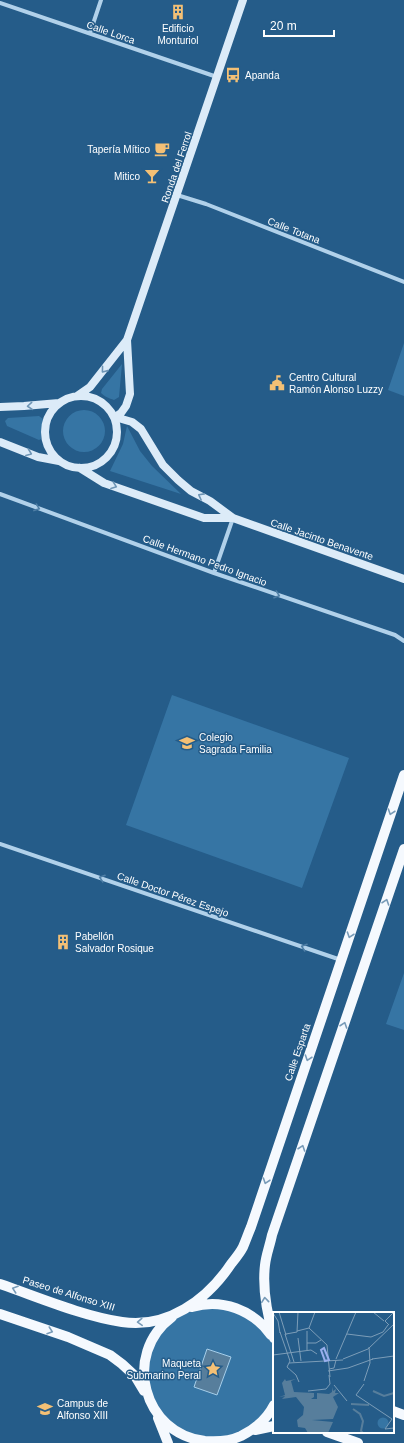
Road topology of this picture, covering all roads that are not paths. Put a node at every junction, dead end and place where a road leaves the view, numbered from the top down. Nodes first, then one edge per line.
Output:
1 (101, 0) edge
2 (243, 0) edge
3 (0, 2) edge
4 (90, 33) junction
5 (217, 77) junction
6 (177, 195) junction
7 (404, 282) edge
8 (127, 340) junction
9 (77, 396) junction
10 (59, 403) junction
11 (0, 407) edge
12 (115, 417) junction
13 (0, 442) edge
14 (59, 461) junction
15 (80, 468) junction
16 (0, 494) edge
17 (233, 518) junction
18 (214, 573) junction
19 (404, 579) edge
20 (404, 641) edge
21 (404, 775) edge
22 (0, 844) edge
23 (404, 850) edge
24 (341, 960) junction
25 (0, 1284) edge
26 (0, 1314) edge
27 (177, 1314) junction
28 (273, 1336) edge
29 (273, 1338) edge
30 (150, 1401) junction
31 (273, 1406) edge
32 (394, 1411) edge
33 (404, 1415) edge
34 (273, 1426) edge
35 (250, 1431) junction
36 (329, 1433) edge
37 (168, 1443) edge
38 (233, 1443) edge
39 (358, 1443) edge

1 - 4 street
2 - 5 main road, Ronda del Ferrol
3 - 4 street, Calle Lorca
4 - 5 street, Calle Lorca
5 - 6 main road, Ronda del Ferrol
6 - 7 street, Calle Totana
6 - 8 main road, Ronda del Ferrol
8 -> 9 main road, Ronda del Ferrol
8 - 12 main road, Ronda del Ferrol
9 - 10 main road
9 - 12 main road
10 -> 11 main road
10 - 14 main road
12 - 15 main road
17 -> 12 main road, Calle Jacinto Benavente
13 -> 14 main road
14 - 15 main road
15 -> 17 main road, Calle Jacinto Benavente
16 -> 18 street, Calle Hermano Pedro Ignacio
17 - 18 street
17 - 19 main road, Calle Jacinto Benavente
18 -> 20 street, Calle Hermano Pedro Ignacio
21 -> 24 main road, Calle Esparta
24 -> 22 street, Calle Doctor Pérez Espejo
28 -> 23 main road
24 -> 27 main road, Calle Esparta
27 -> 25 main road, Paseo de Alfonso XIII
26 -> 30 main road
27 - 29 main road
27 - 30 main road
30 - 35 main road
30 - 37 main road
31 - 35 main road
32 - 33 main road
34 - 35 main road
35 - 38 main road
36 - 39 main road

